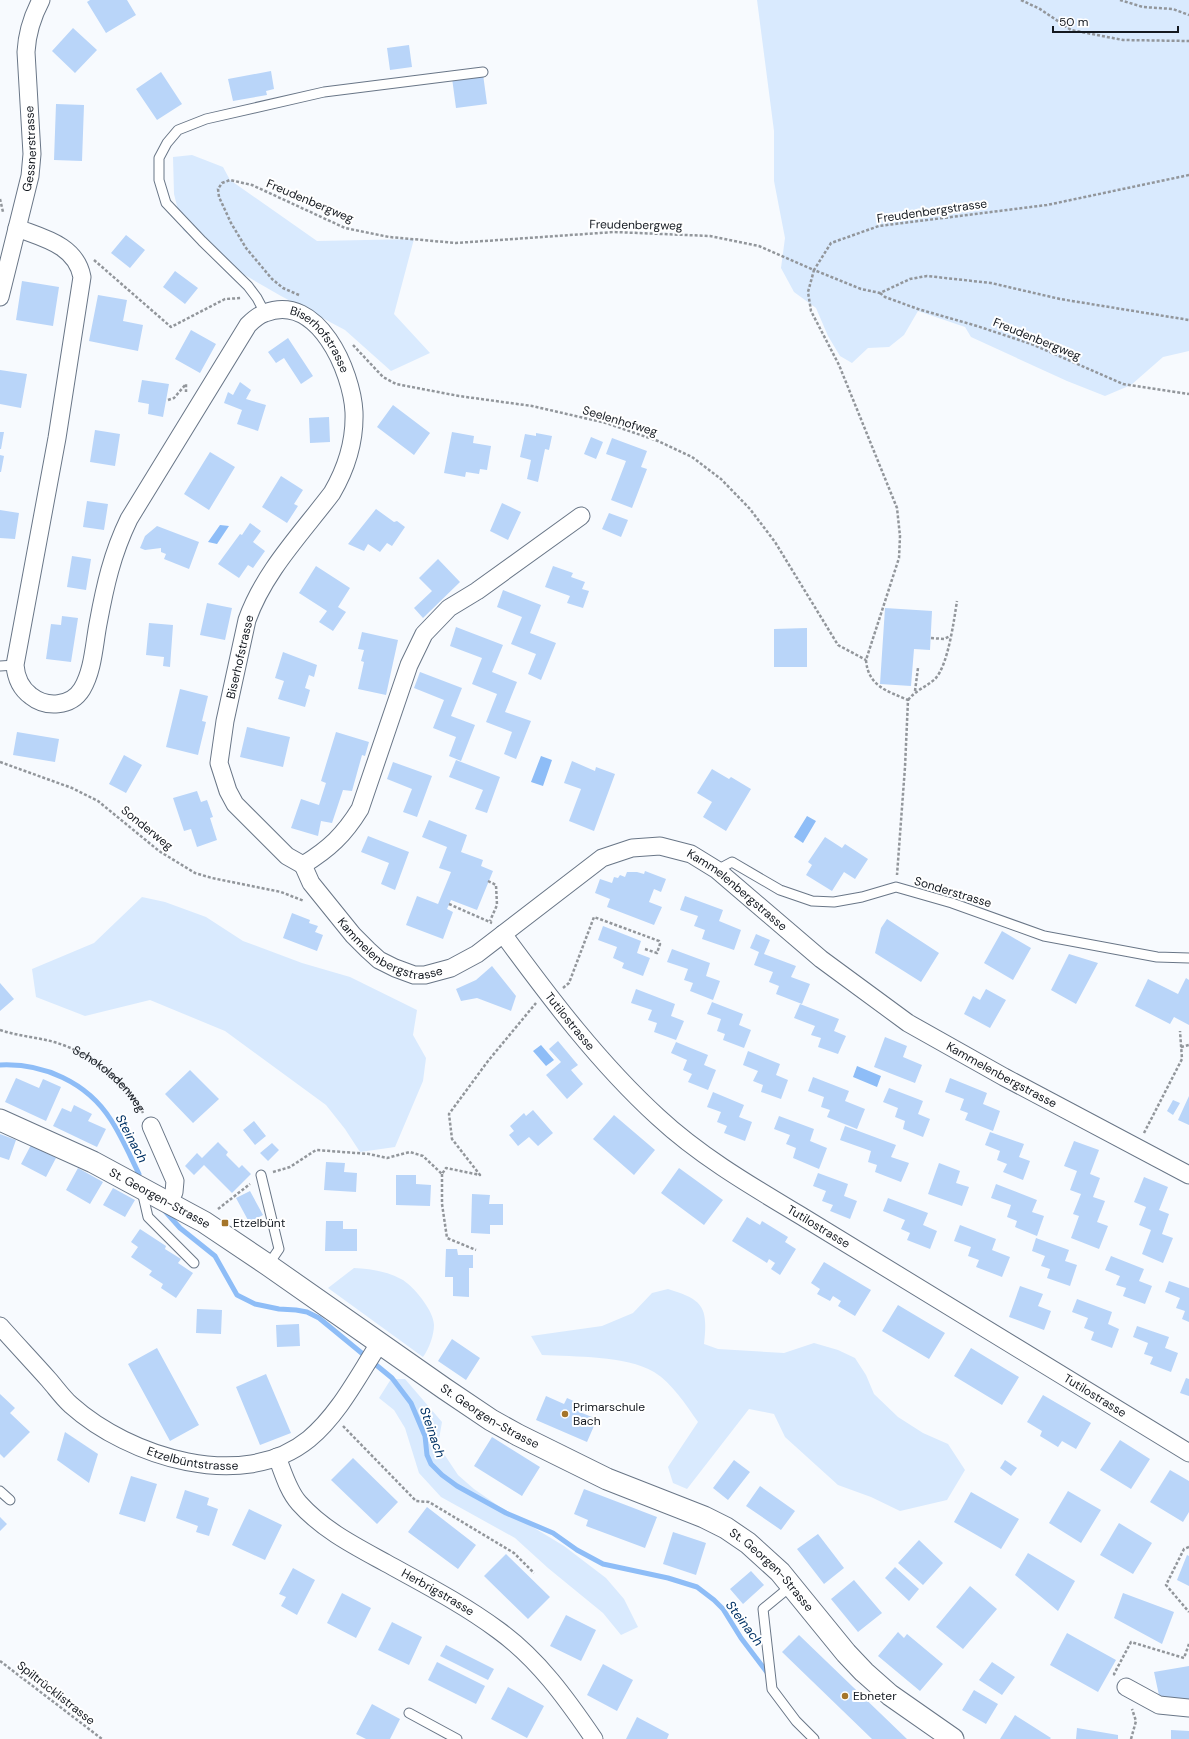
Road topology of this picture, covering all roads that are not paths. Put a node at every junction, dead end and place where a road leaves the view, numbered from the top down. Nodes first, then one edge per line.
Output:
1 (41, 0) edge
2 (483, 72) dead end
3 (17, 228) junction
4 (0, 297) edge
5 (261, 306) junction
6 (581, 516) dead end
7 (8, 665) edge
8 (303, 866) junction
9 (718, 870) junction
10 (499, 930) junction
11 (1189, 958) edge
12 (0, 1120) edge
13 (151, 1126) road end
14 (261, 1175) road end
15 (1189, 1175) edge
16 (142, 1189) junction
17 (168, 1202) junction
18 (194, 1263) dead end
19 (268, 1265) junction
20 (0, 1326) edge
21 (375, 1349) junction
22 (1189, 1453) edge
23 (277, 1457) junction
24 (0, 1492) edge
25 (10, 1500) dead end
26 (791, 1586) junction
27 (1126, 1688) dead end
28 (1189, 1708) edge
29 (409, 1713) dead end
30 (948, 1737) edge
31 (457, 1739) edge
32 (594, 1739) edge
33 (814, 1739) edge

1 - 3 street, Gessnerstrasse
2 - 5 lane
3 - 4 street, Gessnerstrasse
3 - 7 street, Biserhofstrasse
5 - 7 street, Biserhofstrasse
5 - 8 street, Biserhofstrasse
6 - 8 street
8 - 10 street, Kammelenbergstrasse
9 - 10 street, Kammelenbergstrasse
9 - 11 lane, Sonderstrasse
9 - 15 street, Kammelenbergstrasse
10 - 22 street, Tutilostrasse
12 - 16 street, St. Georgen-Strasse
13 - 17 street, Schokoladenweg
14 - 19 lane
16 - 17 street, St. Georgen-Strasse
16 - 18 lane
17 - 19 street, St. Georgen-Strasse
19 - 21 street, St. Georgen-Strasse
20 - 23 street, Etzelbüntstrasse
21 - 23 street, Etzelbüntstrasse
21 - 26 street, St. Georgen-Strasse
23 - 32 street, Herbrigstrasse
24 - 25 lane
26 - 30 street, St. Georgen-Strasse
26 - 33 lane
27 - 28 street
29 - 31 lane

